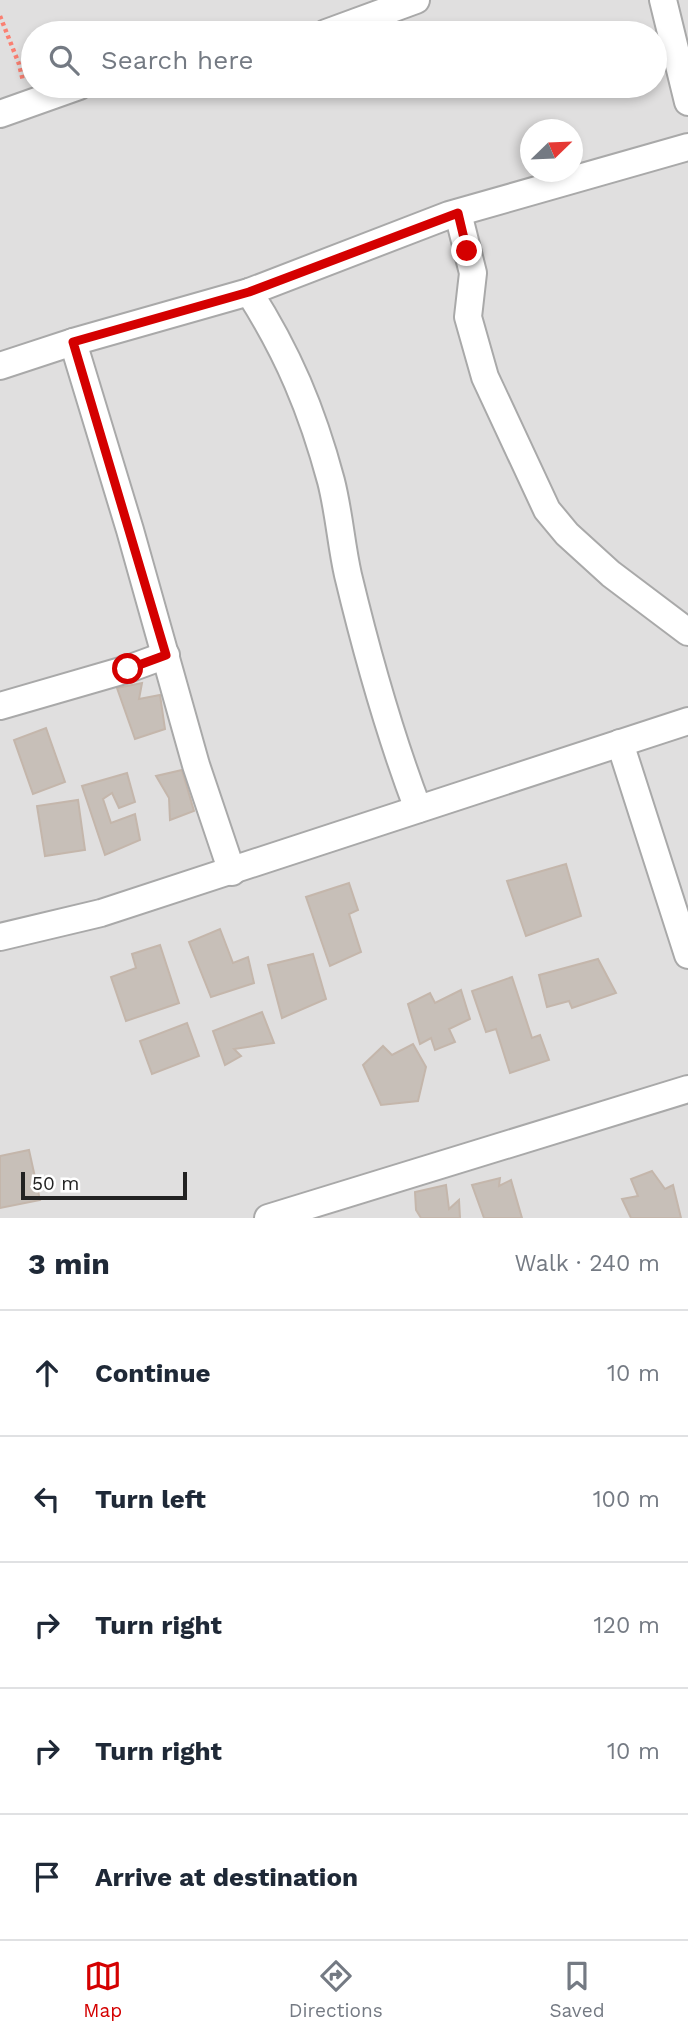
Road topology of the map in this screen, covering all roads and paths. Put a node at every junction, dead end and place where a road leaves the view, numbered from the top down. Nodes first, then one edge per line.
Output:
1 (416, 0) edge
2 (663, 0) edge
3 (0, 16) edge
4 (359, 21) edge
5 (21, 77) edge
6 (24, 98) edge
7 (43, 98) edge
8 (688, 102) edge
9 (25, 104) junction
10 (0, 114) edge
11 (688, 147) edge
12 (458, 213) junction
13 (249, 292) junction
14 (73, 342) junction
15 (0, 366) edge
16 (688, 632) edge
17 (166, 655) junction
18 (0, 706) edge
19 (688, 721) edge
20 (620, 743) junction
21 (418, 809) junction
22 (232, 872) junction
23 (0, 937) edge
24 (688, 954) edge
25 (688, 1089) edge
26 (268, 1218) edge

1 - 4 street
2 - 8 street
3 - 5 path
6 - 9 path
7 - 9 street
9 - 10 street
11 - 12 street
12 - 13 street
12 - 16 street
13 - 14 street
13 - 21 street
14 - 15 street
14 - 17 street
17 - 18 street
17 - 22 street
19 - 20 street
20 - 21 street
20 - 24 street
21 - 22 street
22 - 23 street
25 - 26 street

